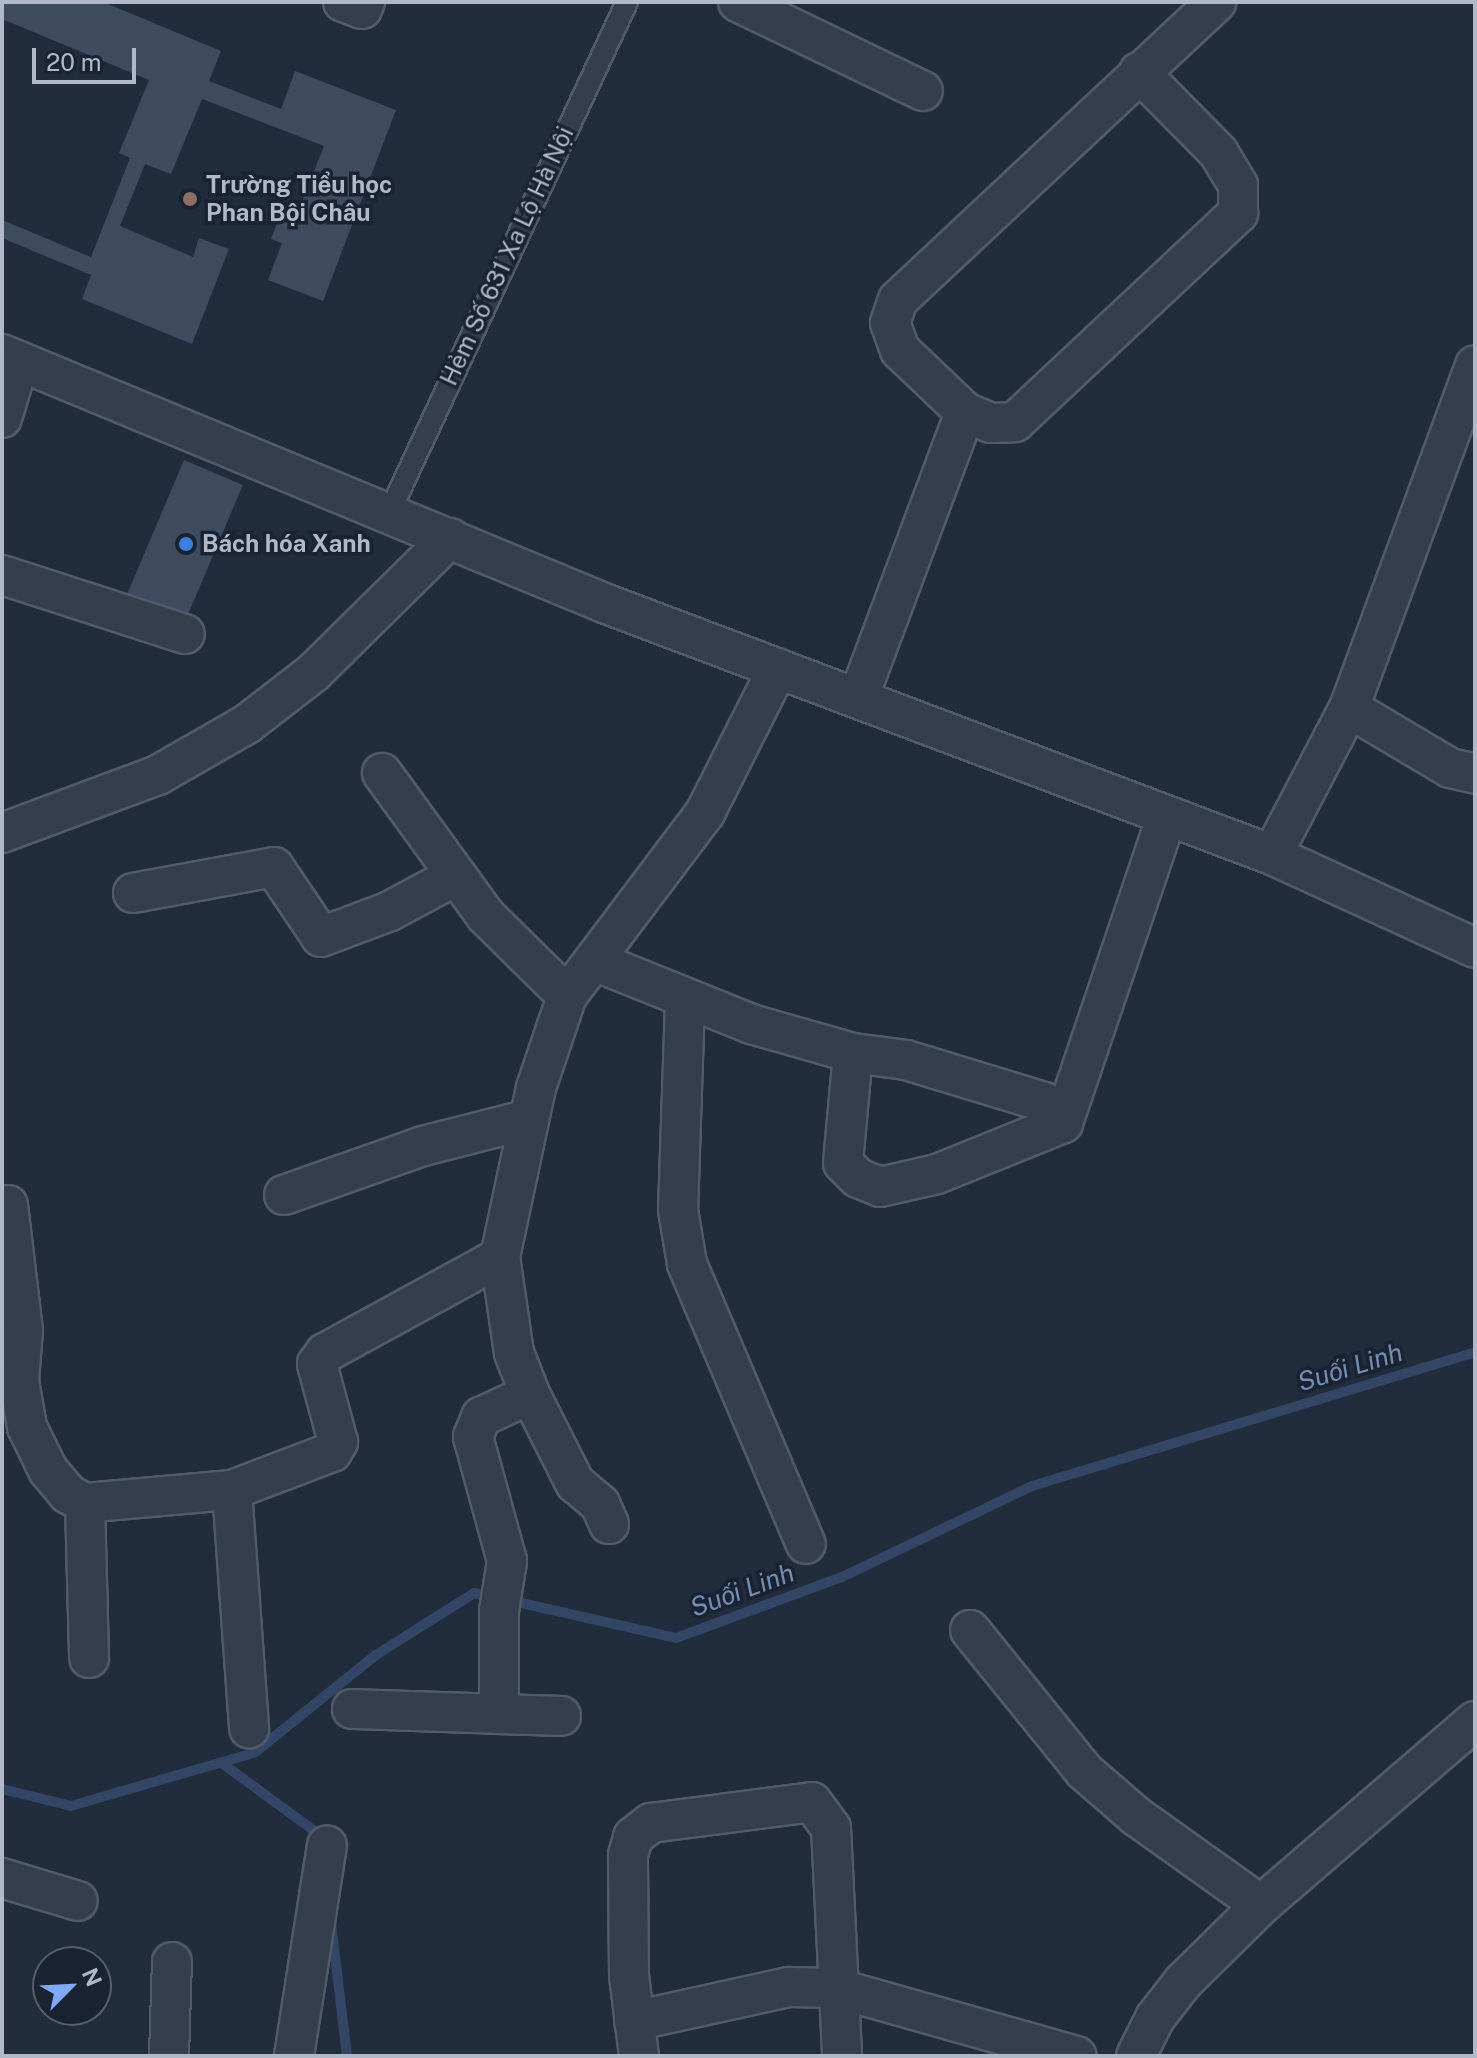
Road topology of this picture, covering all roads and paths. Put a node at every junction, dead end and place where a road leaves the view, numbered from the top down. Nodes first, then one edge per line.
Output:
1 (343, 2) edge
2 (365, 2) edge
3 (627, 2) edge
4 (738, 2) edge
5 (1216, 2) edge
6 (1139, 72) junction
7 (923, 91) dead end
8 (11, 358) edge
9 (1475, 365) edge
10 (965, 412) junction
11 (2, 418) edge
12 (390, 511) junction
13 (450, 538) junction
14 (2, 575) edge
15 (185, 634) dead end
16 (778, 668) junction
17 (859, 696) junction
18 (1349, 708) junction
19 (382, 773) dead end
20 (1475, 774) edge
21 (1167, 816) junction
22 (2, 833) edge
23 (1272, 855) junction
24 (455, 876) junction
25 (133, 893) dead end
26 (1475, 948) edge
27 (597, 962) junction
28 (567, 996) junction
29 (685, 1001) junction
30 (853, 1053) junction
31 (529, 1119) junction
32 (1063, 1123) junction
33 (284, 1195) dead end
34 (8, 1205) dead end
35 (500, 1257) junction
36 (530, 1394) junction
37 (232, 1490) junction
38 (85, 1503) junction
39 (609, 1524) dead end
40 (806, 1544) dead end
41 (970, 1630) dead end
42 (89, 1658) dead end
43 (352, 1709) dead end
44 (499, 1714) junction
45 (561, 1716) dead end
46 (1475, 1721) edge
47 (249, 1728) dead end
48 (327, 1846) dead end
49 (2, 1878) edge
50 (78, 1901) dead end
51 (1261, 1905) junction
52 (172, 1962) dead end
53 (836, 1988) junction
54 (637, 2038) edge
55 (169, 2056) edge
56 (294, 2056) edge
57 (842, 2056) edge
58 (1077, 2056) edge
59 (1136, 2056) edge

1 - 2 street
3 - 12 lane, Hẻm Số 631 Xa Lộ Hà Nội
4 - 7 street
5 - 6 street
6 - 10 street
6 - 10 street
8 - 11 street
8 - 12 street
9 - 18 street
10 - 17 street
12 - 13 street
13 - 16 street
13 - 22 street
14 - 15 street
16 - 17 street
16 - 27 street
17 - 21 street
18 - 20 street
18 - 23 street
19 - 24 street
21 - 23 street
21 - 32 street
23 - 26 street
24 - 25 street
24 - 28 street
27 - 28 street
27 - 29 street
28 - 31 street
29 - 30 street
29 - 40 street
30 - 32 street
30 - 32 street
31 - 33 street
31 - 35 street
34 - 38 street
35 - 36 street
35 - 37 street
36 - 39 street
36 - 44 street
37 - 38 street
37 - 47 street
38 - 42 street
41 - 51 street
43 - 44 street
44 - 45 street
46 - 51 street
48 - 56 street
49 - 50 street
51 - 59 street
52 - 55 street
53 - 54 street
53 - 54 street
53 - 57 street
53 - 58 street

